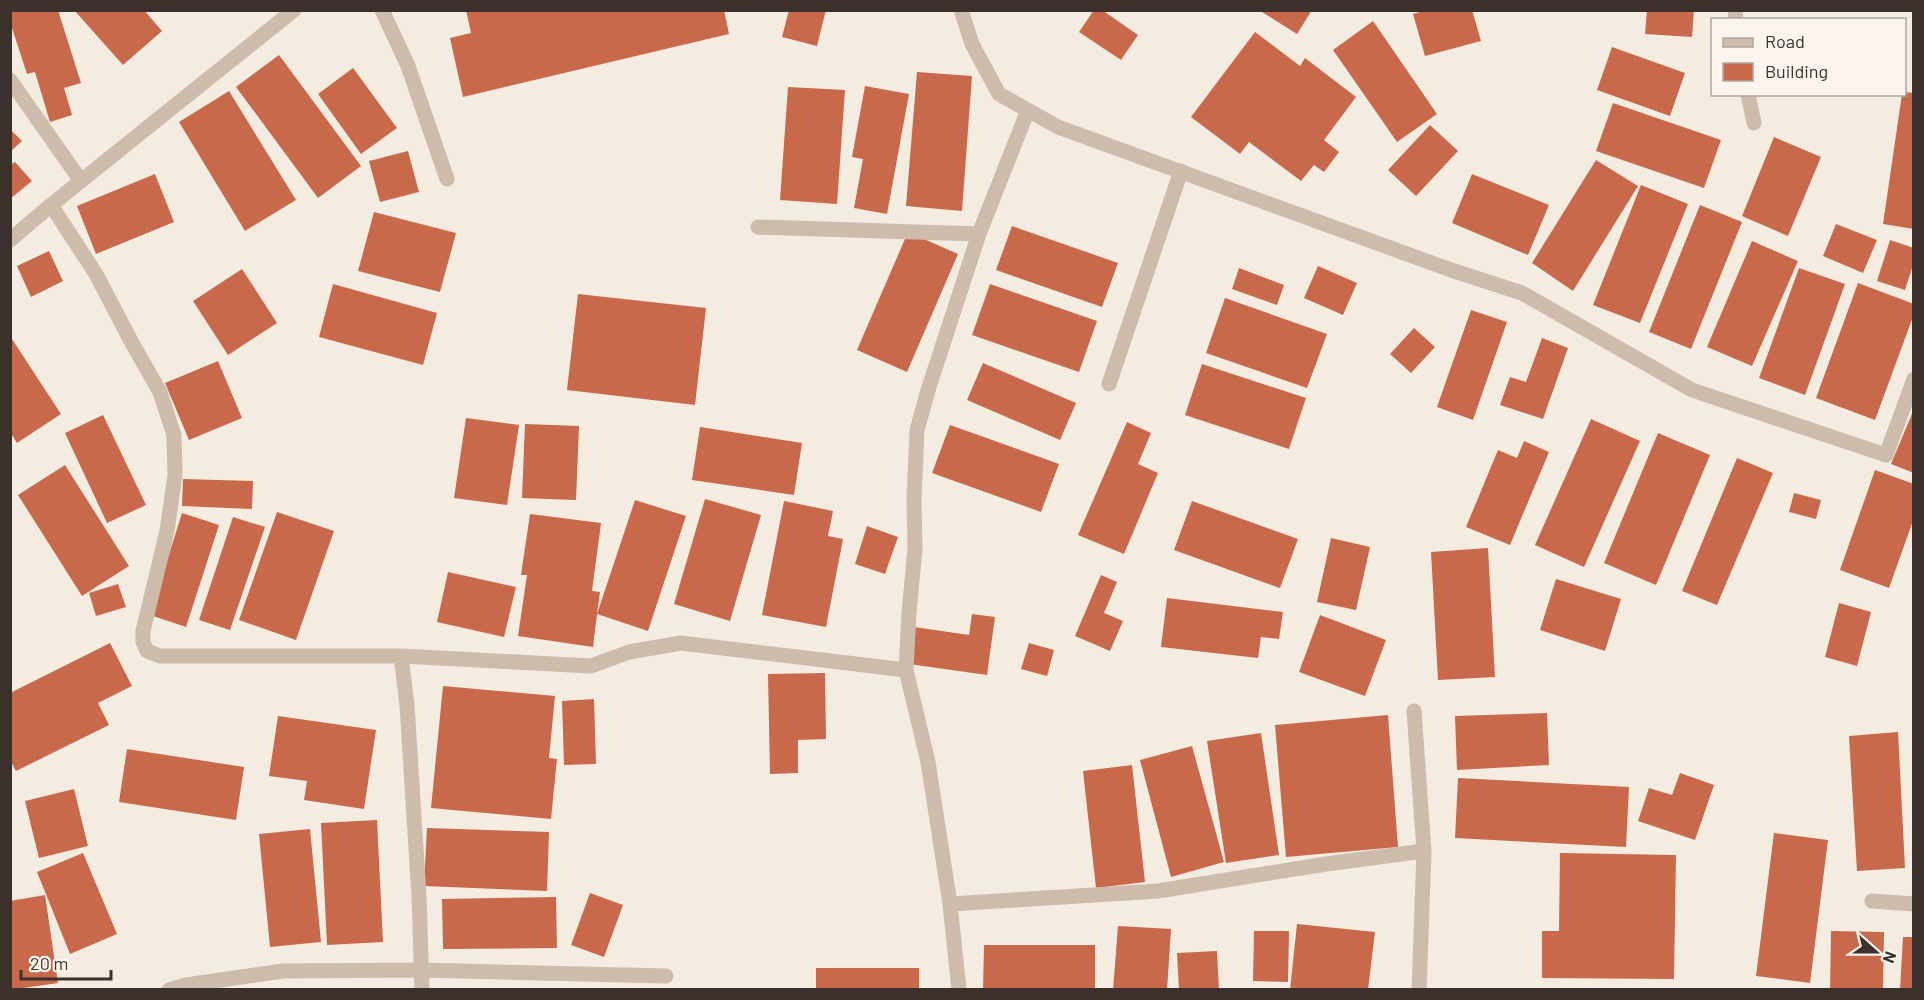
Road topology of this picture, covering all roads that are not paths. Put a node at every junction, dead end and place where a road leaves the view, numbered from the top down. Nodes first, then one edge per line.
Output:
1 (294, 10) edge
2 (382, 10) edge
3 (961, 10) edge
4 (10, 81) edge
5 (1748, 96) edge
6 (1028, 110) junction
7 (1754, 123) dead end
8 (1181, 171) junction
9 (447, 179) dead end
10 (81, 181) junction
11 (51, 205) junction
12 (758, 227) dead end
13 (979, 234) junction
14 (10, 240) edge
15 (1914, 379) edge
16 (1109, 384) dead end
17 (401, 656) junction
18 (906, 670) junction
19 (1414, 711) dead end
20 (1425, 851) junction
21 (1872, 901) dead end
22 (950, 904) junction
23 (1914, 904) edge
24 (420, 970) junction
25 (666, 976) dead end
26 (169, 990) edge
27 (422, 990) edge
28 (959, 990) edge
29 (1419, 990) edge

1 - 10 street
2 - 9 street
3 - 6 street
4 - 10 street
5 - 7 street
6 - 8 street
6 - 13 street
8 - 15 street
8 - 16 street
10 - 11 street
11 - 14 street
11 - 17 street
12 - 13 street
13 - 18 street
17 - 18 street
17 - 24 street
18 - 22 street
19 - 20 street
20 - 22 street
20 - 29 street
21 - 23 street
22 - 28 street
24 - 25 street
24 - 26 street
24 - 27 street

